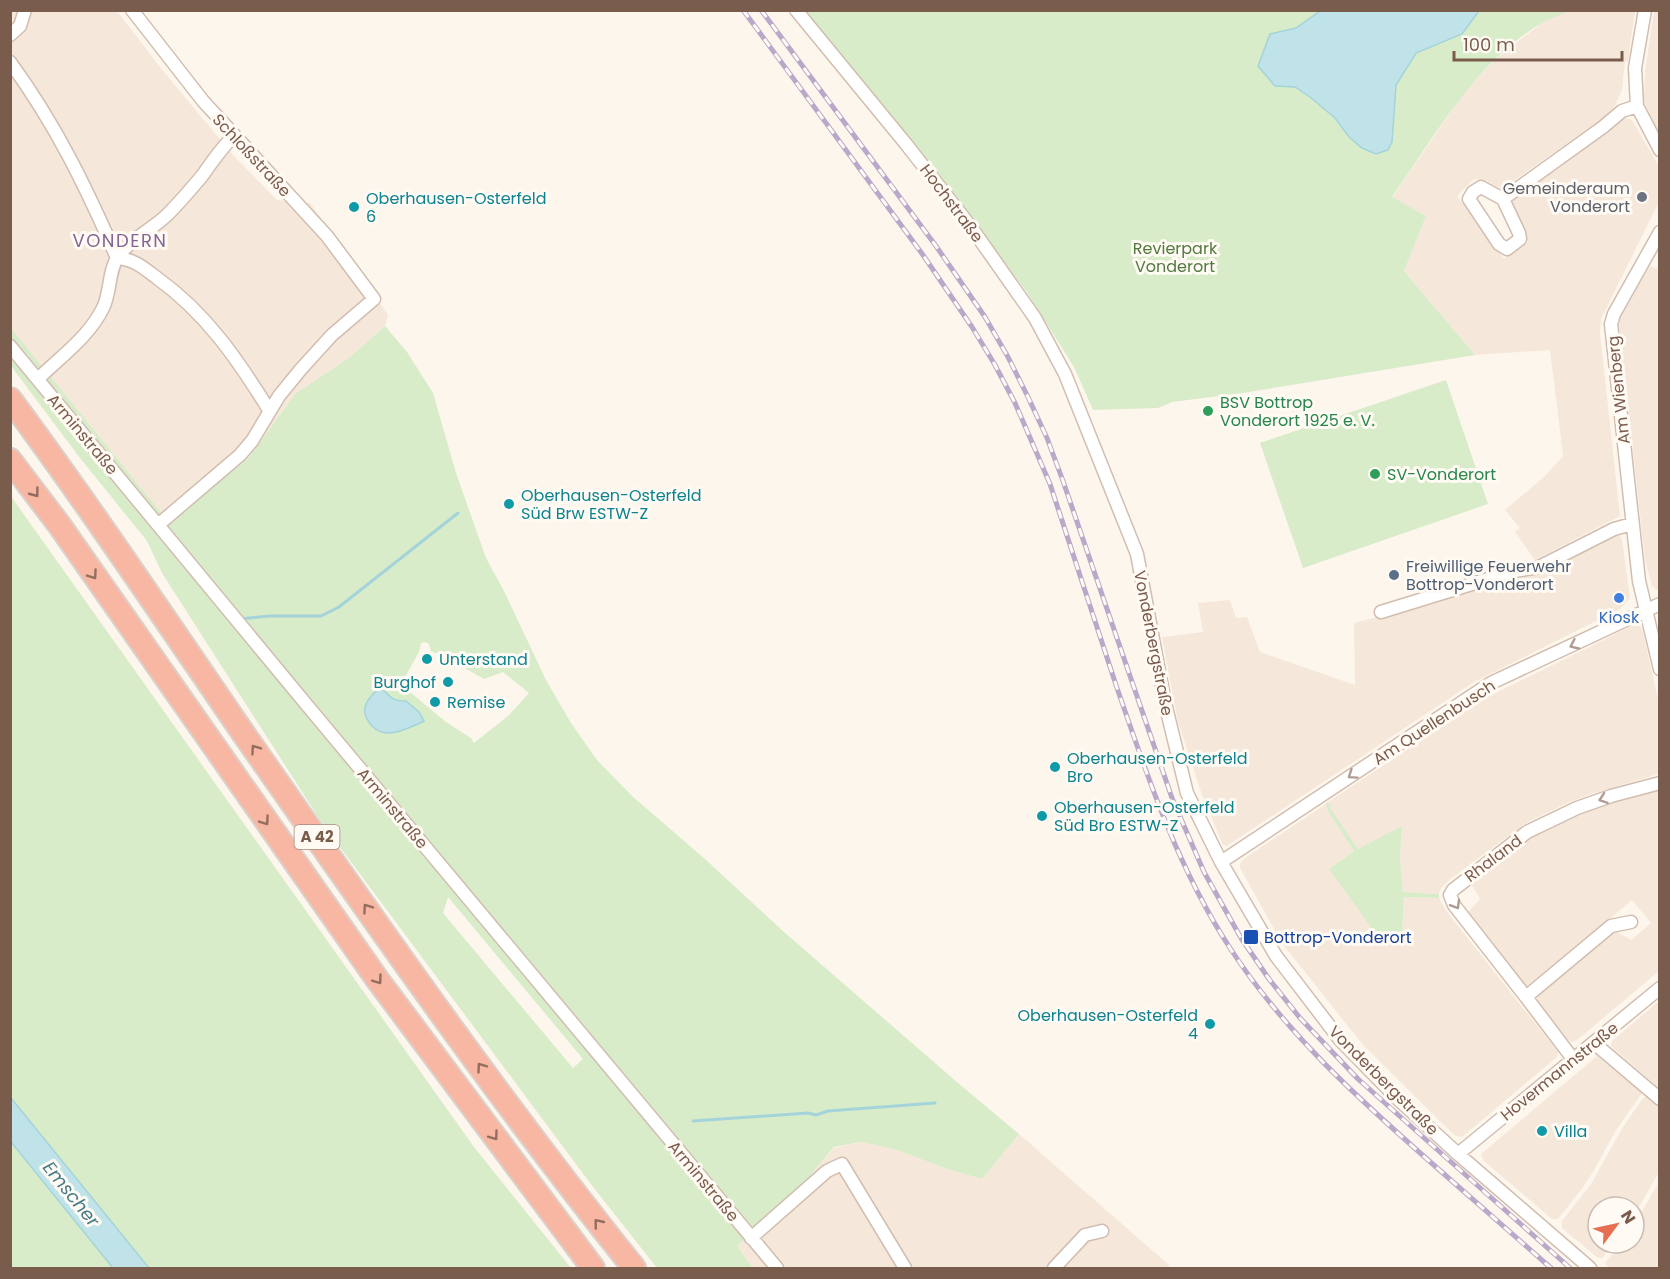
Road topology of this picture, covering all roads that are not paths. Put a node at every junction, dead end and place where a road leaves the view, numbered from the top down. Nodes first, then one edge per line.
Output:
1 (25, 10) edge
2 (132, 10) edge
3 (796, 10) edge
4 (1645, 10) edge
5 (10, 35) edge
6 (12, 67) edge
7 (1637, 106) junction
8 (234, 136) junction
9 (1659, 150) edge
10 (1503, 199) junction
11 (1659, 232) edge
12 (117, 258) junction
13 (10, 346) edge
14 (38, 379) junction
15 (10, 399) edge
16 (269, 411) junction
17 (1081, 412) joint
18 (10, 460) edge
19 (1632, 524) junction
20 (158, 525) junction
21 (1659, 604) edge
22 (1646, 611) junction
23 (1381, 612) dead end
24 (1659, 669) edge
25 (1659, 783) edge
26 (1221, 862) junction
27 (1631, 922) dead end
28 (1659, 988) edge
29 (1526, 997) junction
30 (1593, 1043) junction
31 (1573, 1059) junction
32 (1659, 1099) edge
33 (1458, 1154) junction
34 (1102, 1231) dead end
35 (751, 1238) junction
36 (593, 1269) edge
37 (634, 1269) edge
38 (777, 1269) edge
39 (905, 1269) edge
40 (1054, 1269) edge
41 (1590, 1269) edge

1 - 5 street
2 - 8 street, Schloßstraße
3 - 17 street, Hochstraße
4 - 7 street
6 - 12 street
7 - 9 street
7 - 10 street
8 - 12 street
8 - 16 street, Schloßstraße
10 - 10 street
11 - 19 street, Am Wienberg
12 - 14 street
12 - 16 street
13 - 14 street, Arminstraße
14 - 20 street, Arminstraße
37 -> 15 highway, A 42
16 - 20 street
17 - 26 street, Vonderbergstraße
18 -> 36 highway, A 42
19 - 22 street, Am Wienberg
19 - 23 street
20 - 35 street, Arminstraße
21 - 22 street, Am Quellenbusch
22 - 24 street, Am Wienberg
22 -> 26 street, Am Quellenbusch
25 -> 29 street, Rhaland
26 - 33 street, Vonderbergstraße
27 - 29 street
28 - 30 street, Hovermannstraße
29 - 31 street, Rhaland
30 - 31 street, Hovermannstraße
30 - 32 street
31 - 33 street, Hovermannstraße
33 - 41 street, Vonderbergstraße
34 - 40 street
35 - 38 street, Arminstraße
35 - 39 street

